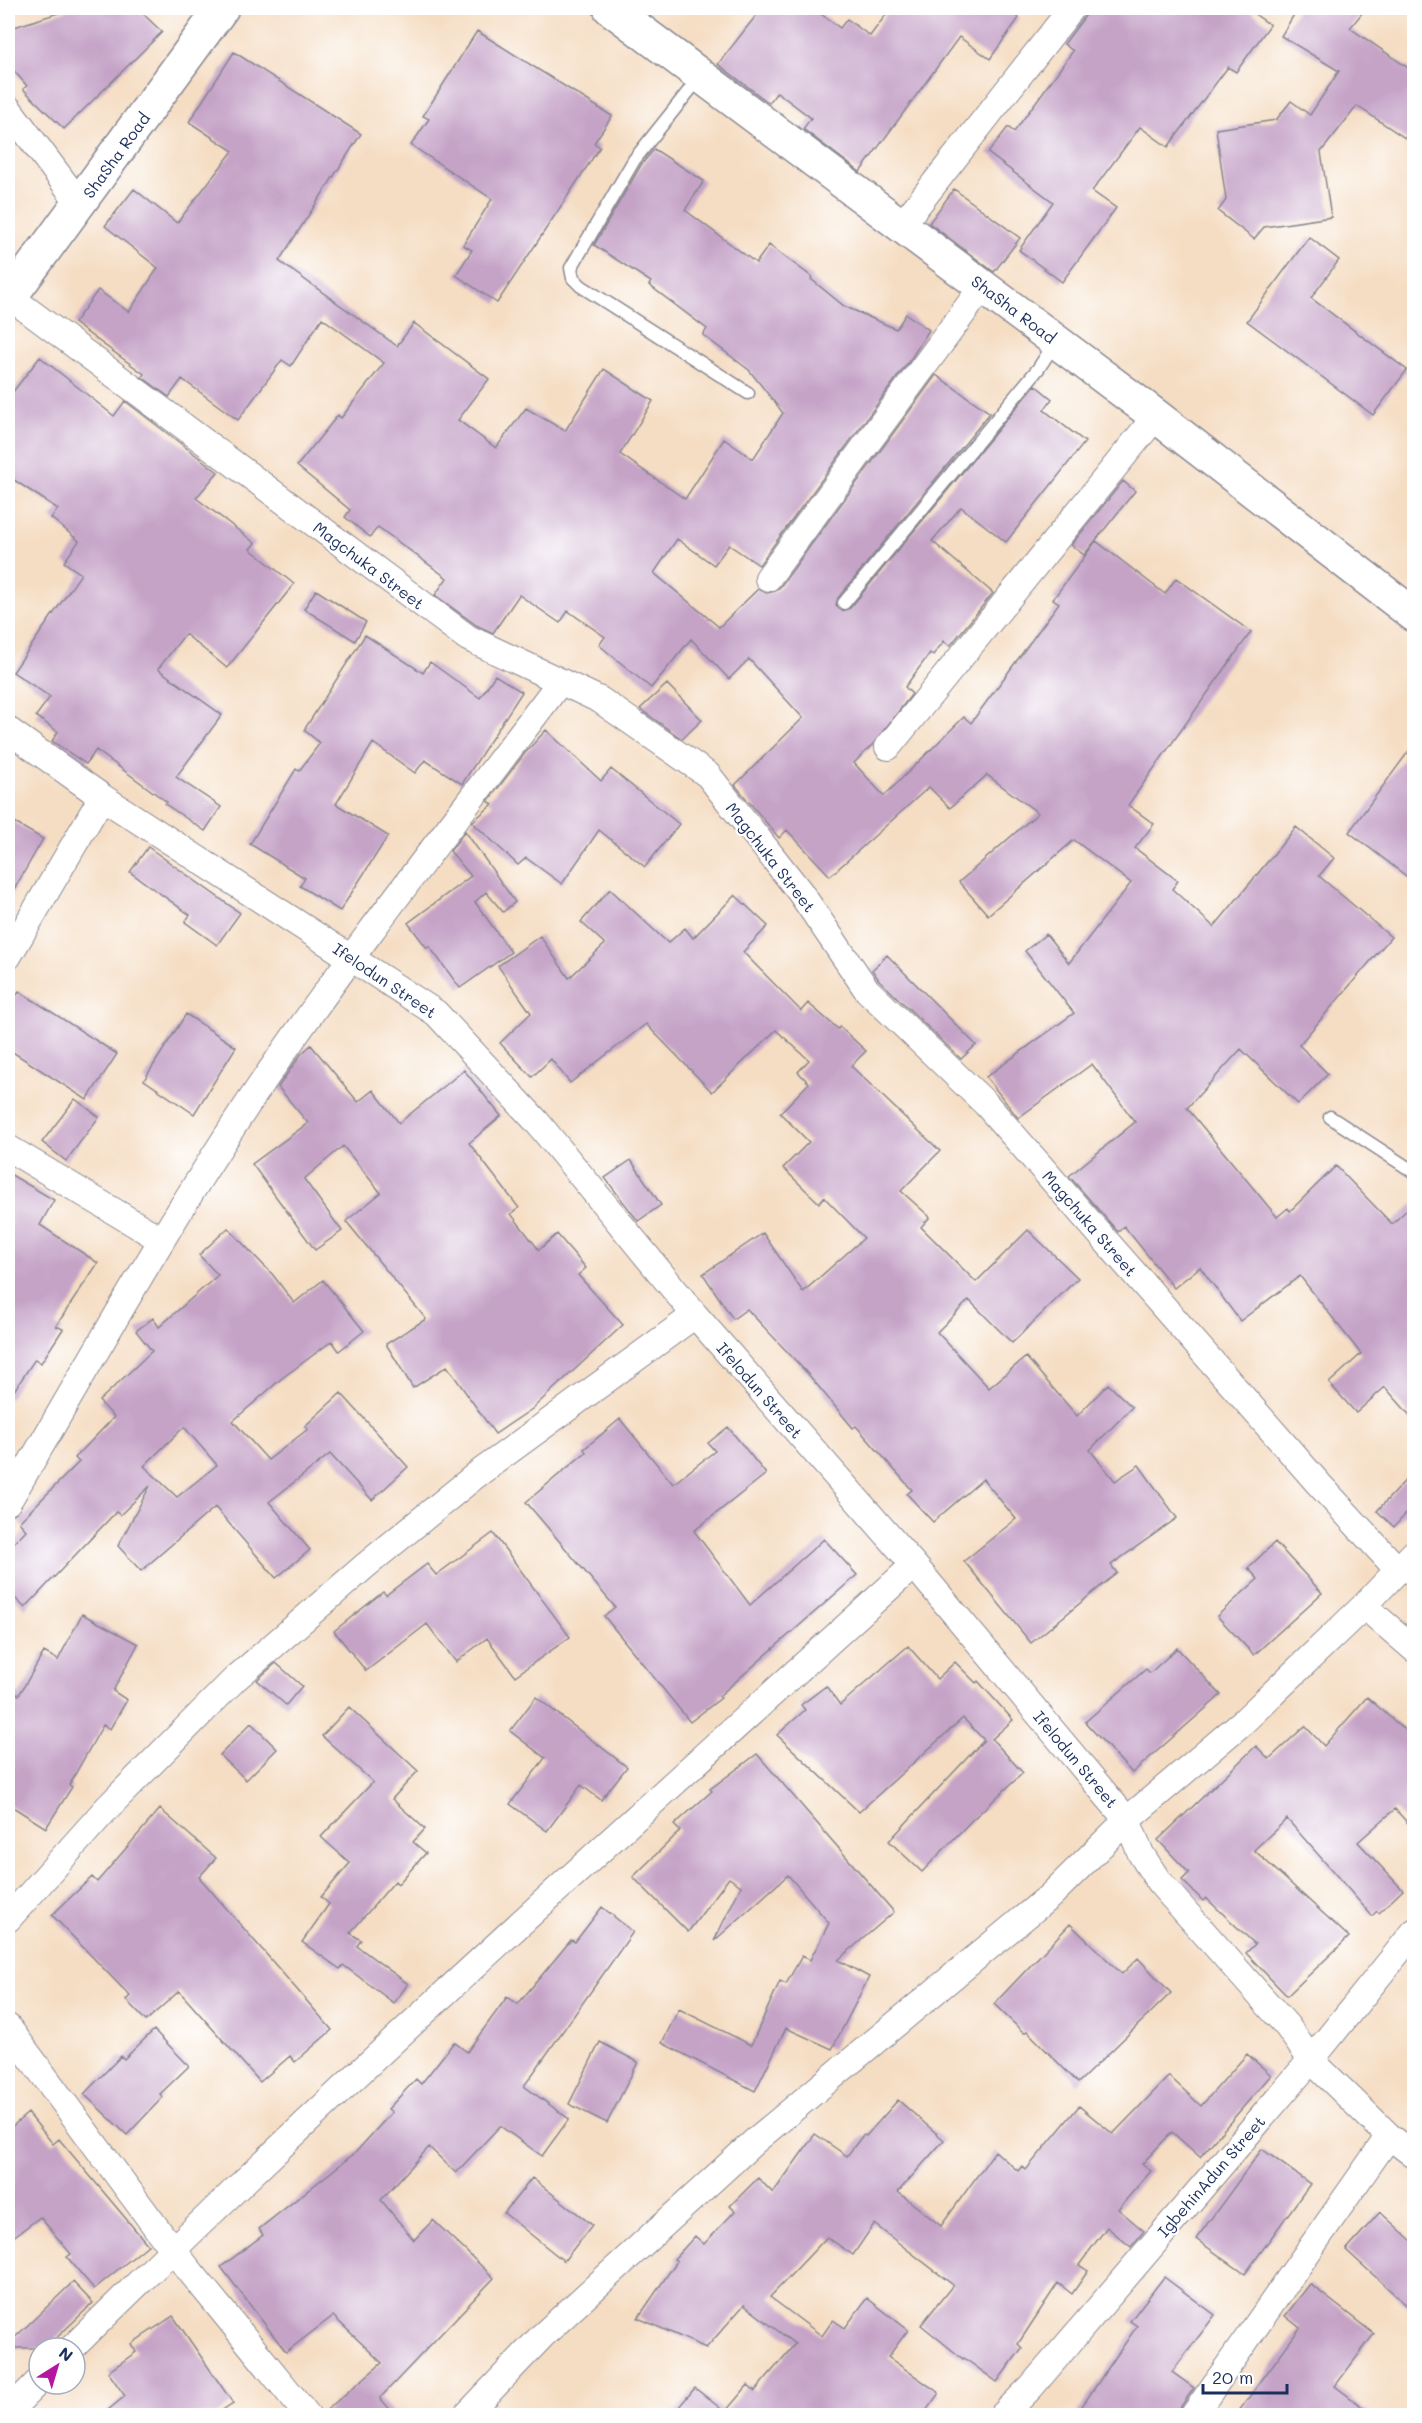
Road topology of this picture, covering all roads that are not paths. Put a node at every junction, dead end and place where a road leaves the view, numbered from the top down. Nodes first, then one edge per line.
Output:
1 (222, 8) edge
2 (610, 8) edge
3 (1072, 8) edge
4 (701, 75) junction
5 (8, 108) edge
6 (80, 204) junction
7 (902, 226) junction
8 (983, 286) junction
9 (9, 299) edge
10 (1056, 341) junction
11 (748, 393) dead end
12 (1156, 416) junction
13 (768, 578) dead end
14 (844, 603) dead end
15 (1414, 615) edge
16 (560, 682) junction
17 (8, 730) edge
18 (888, 747) dead end
19 (102, 797) junction
20 (8, 957) edge
21 (352, 957) junction
22 (1330, 1118) dead end
23 (8, 1148) edge
24 (1414, 1172) edge
25 (162, 1240) junction
26 (695, 1316) junction
27 (8, 1502) edge
28 (1407, 1562) edge
29 (914, 1565) junction
30 (1364, 1606) junction
31 (1414, 1649) edge
32 (1127, 1820) junction
33 (8, 1919) edge
34 (1414, 1932) edge
35 (8, 2027) edge
36 (1311, 2060) junction
37 (1389, 2136) junction
38 (1414, 2155) edge
39 (172, 2249) junction
40 (84, 2336) edge
41 (27, 2393) edge
42 (8, 2412) edge
43 (308, 2415) edge
44 (466, 2415) edge
45 (1002, 2415) edge
46 (1193, 2415) edge

1 - 6 street, ShaSha Road
2 - 4 street, ShaSha Road
3 - 7 street
4 - 7 street, ShaSha Road
4 - 11 lane
5 - 6 street
6 - 9 street, ShaSha Road
7 - 8 street, ShaSha Road
8 - 10 street, ShaSha Road
8 - 13 street
9 - 16 street, Magchuka Street
10 - 12 street, ShaSha Road
10 - 14 lane
12 - 15 street, ShaSha Road
12 - 18 street
16 - 21 street
16 - 28 street, Magchuka Street
17 - 19 street, Ifelodun Street
19 - 20 street
19 - 21 street, Ifelodun Street
21 - 25 street
21 - 26 street, Ifelodun Street
22 - 24 lane
23 - 25 street
25 - 27 street
26 - 29 street, Ifelodun Street
26 - 33 street
28 - 30 street
29 - 32 street, Ifelodun Street
29 - 39 street
30 - 31 street
30 - 32 street
32 - 36 street, Ifelodun Street
32 - 44 street
34 - 36 street, IgbehinAdun Street
35 - 39 street
36 - 37 street, Ifelodun Street
36 - 45 street, IgbehinAdun Street
37 - 38 street, Ifelodun Street
37 - 46 street
39 - 40 street
39 - 43 street
41 - 42 street

